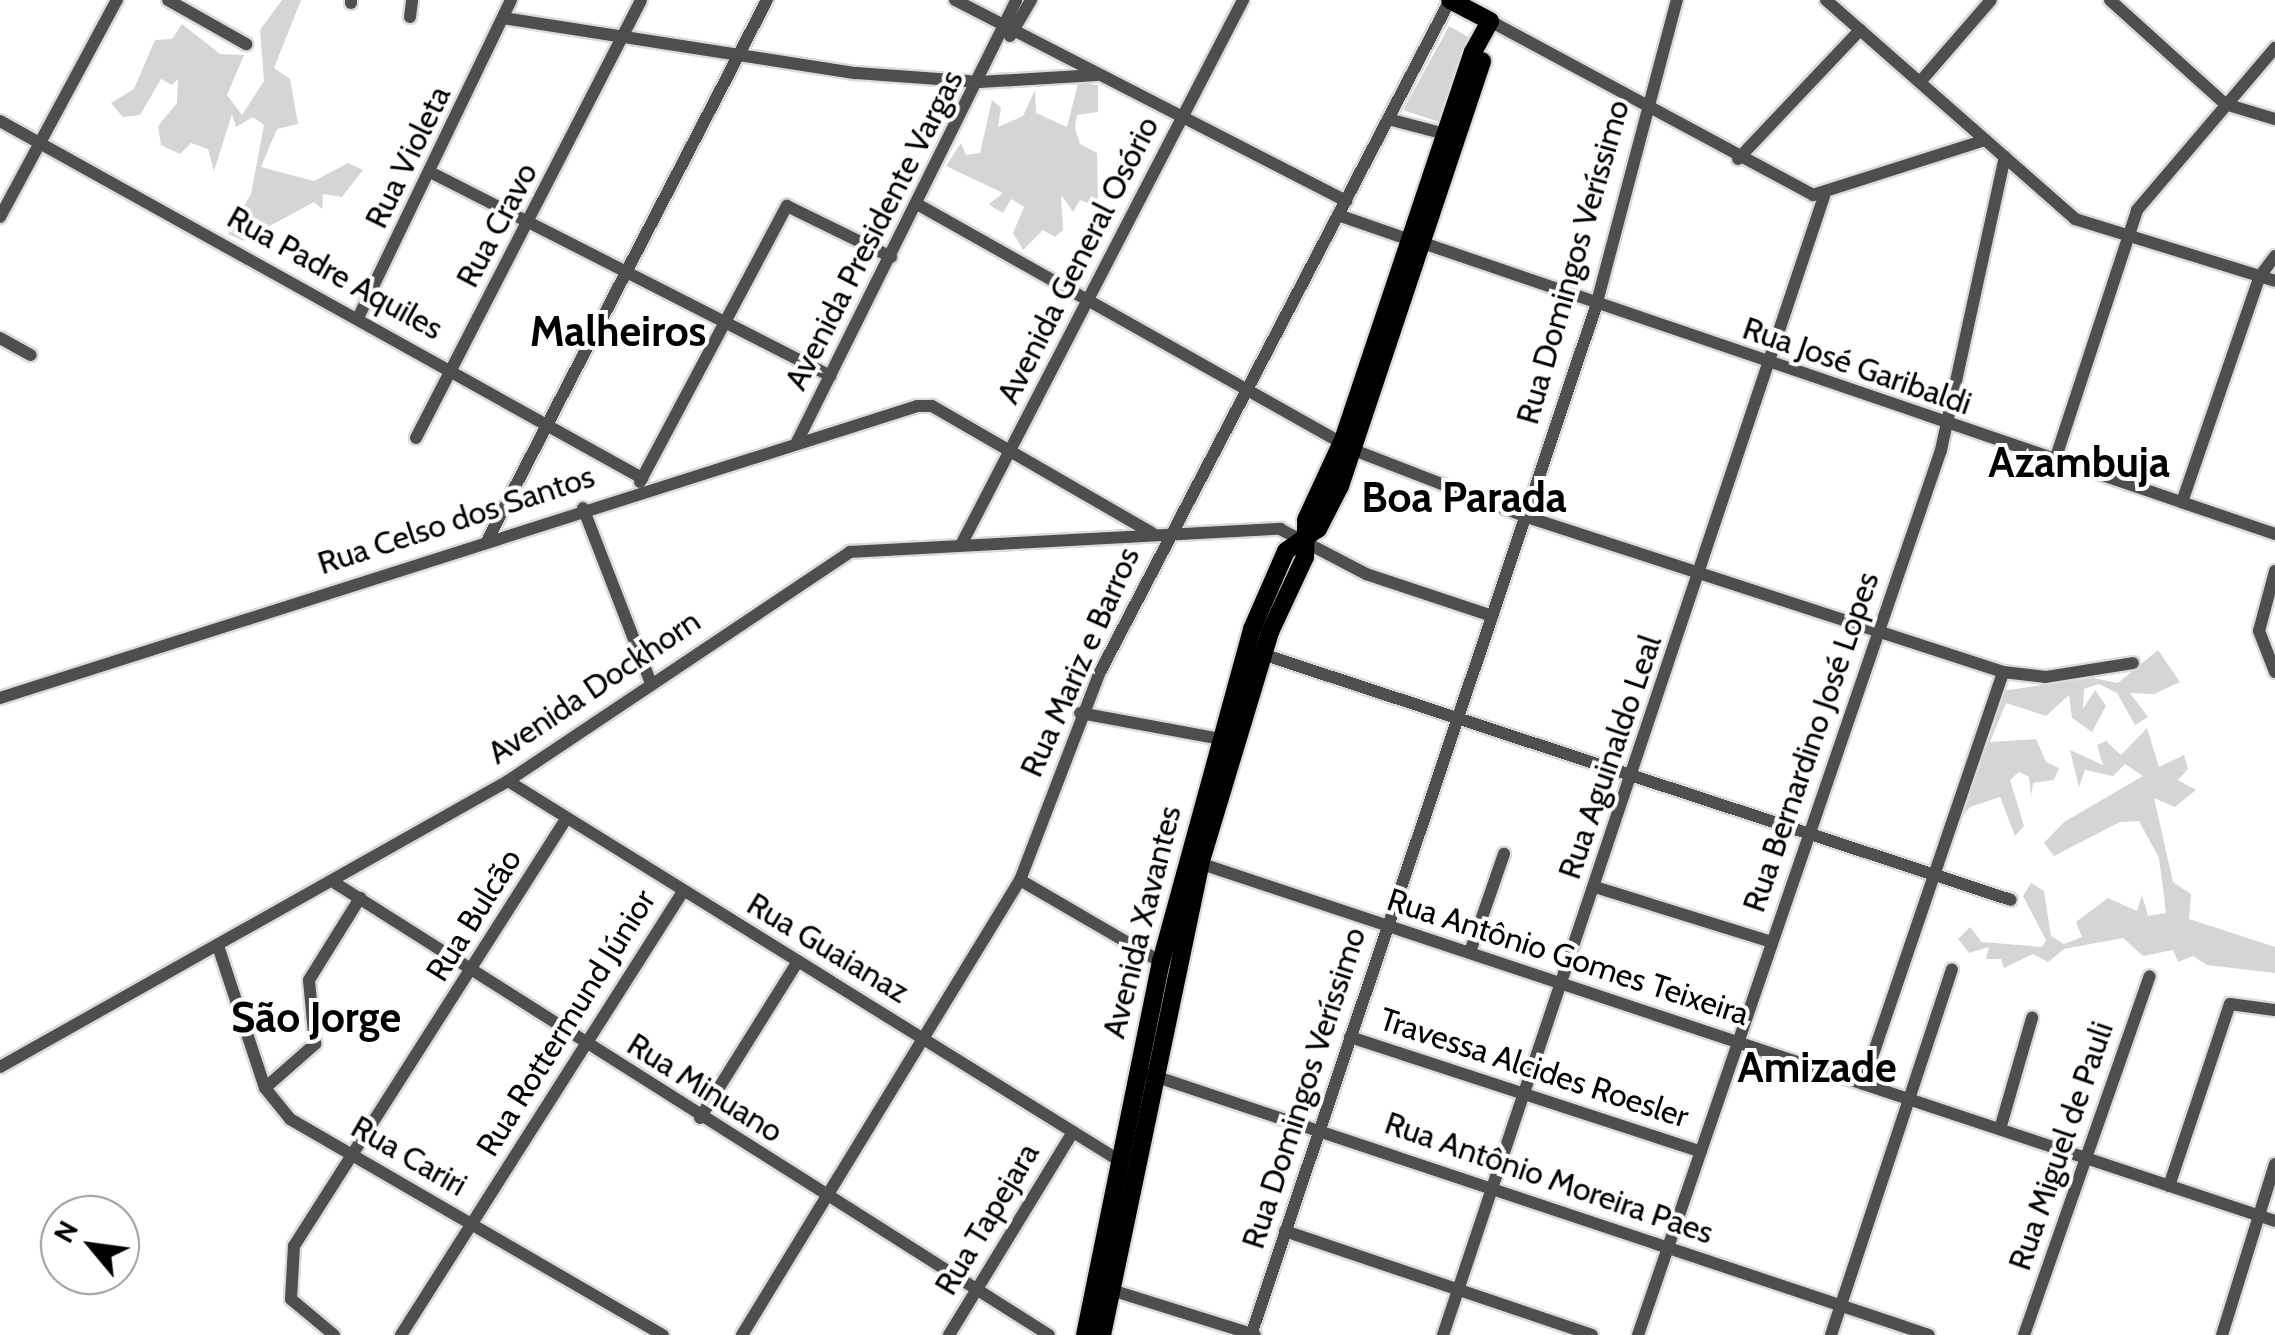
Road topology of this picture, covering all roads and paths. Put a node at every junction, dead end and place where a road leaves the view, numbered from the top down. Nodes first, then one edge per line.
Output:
1 (116, 0) edge
2 (168, 0) edge
3 (412, 0) edge
4 (511, 0) edge
5 (641, 0) edge
6 (768, 0) edge
7 (955, 0) edge
8 (1016, 0) edge
9 (1031, 0) edge
10 (1243, 0) edge
11 (1450, 0) edge
12 (1677, 0) edge
13 (1826, 0) edge
14 (1991, 0) edge
15 (2110, 0) edge
16 (410, 17) dead end
17 (503, 18) junction
18 (1488, 28) junction
19 (1009, 29) junction
20 (1860, 30) junction
21 (627, 39) junction
22 (246, 44) dead end
23 (2275, 48) edge
24 (738, 56) junction
25 (1097, 75) junction
26 (980, 82) junction
27 (1920, 82) junction
28 (2226, 104) junction
29 (1648, 108) junction
30 (1388, 119) junction
31 (2275, 119) edge
32 (0, 121) edge
33 (1181, 121) junction
34 (1445, 134) junction
35 (1985, 140) junction
36 (40, 143) junction
37 (2006, 157) junction
38 (1738, 159) junction
39 (434, 174) junction
40 (1824, 196) junction
41 (1346, 201) junction
42 (917, 204) junction
43 (1338, 215) junction
44 (0, 218) edge
45 (530, 223) junction
46 (2124, 236) junction
47 (1416, 241) junction
48 (2275, 256) edge
49 (891, 257) junction
50 (624, 273) junction
51 (2260, 276) junction
52 (2275, 281) edge
53 (1089, 302) junction
54 (1596, 306) junction
55 (358, 318) junction
56 (726, 322) junction
57 (0, 338) edge
58 (31, 355) dead end
59 (1770, 366) junction
60 (452, 369) junction
61 (830, 376) junction
62 (1247, 392) junction
63 (546, 423) junction
64 (1948, 428) junction
65 (416, 438) dead end
66 (797, 442) junction
67 (1348, 445) junction
68 (1011, 449) junction
69 (2056, 460) junction
70 (642, 478) junction
71 (634, 493) junction
72 (2182, 502) junction
73 (583, 508) junction
74 (1524, 516) junction
75 (1168, 532) junction
76 (1152, 533) junction
77 (2275, 534) edge
78 (488, 539) junction
79 (961, 544) junction
80 (1294, 546) junction
81 (2275, 571) edge
82 (1701, 574) junction
83 (1492, 616) junction
84 (1878, 630) junction
85 (1262, 654) junction
86 (2133, 663) dead end
87 (2003, 672) junction
88 (2275, 672) edge
89 (652, 683) junction
90 (0, 698) edge
91 (1080, 713) junction
92 (1458, 718) junction
93 (1220, 739) junction
94 (1632, 777) junction
95 (508, 781) junction
96 (566, 819) junction
97 (1810, 833) junction
98 (1504, 854) dead end
99 (1193, 861) junction
100 (1935, 874) junction
101 (1020, 880) junction
102 (336, 883) junction
103 (1595, 888) junction
104 (682, 893) junction
105 (360, 898) junction
106 (2010, 900) dead end
107 (1386, 927) junction
108 (1772, 942) junction
109 (219, 949) junction
110 (1470, 952) junction
111 (798, 960) junction
112 (1160, 962) junction
113 (472, 970) junction
114 (1952, 970) dead end
115 (2150, 976) dead end
116 (1563, 984) junction
117 (2275, 1010) edge
118 (2032, 1018) dead end
119 (1350, 1037) junction
120 (924, 1039) junction
121 (1740, 1042) junction
122 (586, 1045) junction
123 (0, 1068) edge
124 (1151, 1076) junction
125 (1863, 1084) junction
126 (265, 1088) junction
127 (1528, 1093) junction
128 (1910, 1101) junction
129 (700, 1118) junction
130 (2000, 1129) junction
131 (1318, 1130) junction
132 (1073, 1132) junction
133 (1701, 1152) junction
134 (354, 1156) junction
135 (2086, 1158) junction
136 (1120, 1162) junction
137 (2275, 1164) edge
138 (2169, 1186) junction
139 (1495, 1189) junction
140 (829, 1197) junction
141 (2260, 1216) junction
142 (2275, 1221) edge
143 (472, 1224) junction
144 (1285, 1232) junction
145 (1668, 1248) junction
146 (1103, 1288) junction
147 (975, 1290) junction
148 (1458, 1290) junction
149 (1841, 1305) junction
150 (334, 1335) edge
151 (401, 1335) edge
152 (663, 1335) edge
153 (742, 1335) edge
154 (949, 1335) edge
155 (1049, 1335) edge
156 (1085, 1335) edge
157 (1102, 1335) edge
158 (1252, 1335) edge
159 (1444, 1335) edge
160 (1592, 1335) edge
161 (1638, 1335) edge
162 (1831, 1335) edge
163 (1929, 1335) edge
164 (2024, 1335) edge
165 (2222, 1335) edge

1 - 36 street
2 - 22 street
3 - 16 street
4 - 17 street, Rua Violeta
5 - 21 street, Rua Cravo
6 - 24 street
7 - 19 street
8 - 19 street, Avenida Presidente Vargas
9 - 19 street, Avenida Presidente Vargas
10 - 33 street, Avenida General Osório
11 - 18 main road
11 - 30 street, Rua Mariz e Barros
12 - 29 street, Rua Domingos Veríssimo
13 - 20 street
14 - 27 street
15 - 28 street
17 - 21 street
17 - 39 street, Rua Violeta
18 - 29 street
18 - 34 main road, Avenida Xavantes
18 - 47 main road, Avenida Xavantes
19 - 25 street
19 - 26 street, Avenida Presidente Vargas
20 - 27 street
20 - 38 street
21 - 24 street
21 - 45 street, Rua Cravo
23 - 28 street
24 - 26 street
24 - 50 street
25 - 26 street
25 - 33 street
26 - 42 street, Avenida Presidente Vargas
27 - 35 street
28 - 31 street
28 - 46 street
29 - 38 street
29 - 54 street, Rua Domingos Veríssimo
30 - 34 street
30 - 41 street, Rua Mariz e Barros
32 - 36 street, Rua Padre Aquiles
33 - 41 street
33 - 53 street, Avenida General Osório
34 - 47 main road, Avenida Xavantes
35 - 37 street
35 - 40 street
36 - 44 street
36 - 55 street, Rua Padre Aquiles
37 - 46 street
37 - 64 street, Rua Bernardino José Lopes
38 - 40 street
39 - 45 street
39 - 55 street, Rua Violeta
40 - 59 street, Rua Aguinaldo Leal
41 - 43 street, Rua Mariz e Barros
42 - 49 street, Avenida Presidente Vargas
42 - 53 street
43 - 47 street, Rua José Garibaldi
43 - 62 street, Rua Mariz e Barros
45 - 50 street
45 - 60 street, Rua Cravo
46 - 51 street
46 - 69 street
47 - 54 street, Rua José Garibaldi
47 - 67 main road, Avenida Xavantes
48 - 51 street
49 - 56 street
49 - 61 street, Avenida Presidente Vargas
50 - 56 street
50 - 63 street
51 - 52 street
51 - 72 street
53 - 62 street
53 - 68 street, Avenida General Osório
54 - 59 street, Rua José Garibaldi
54 - 74 street, Rua Domingos Veríssimo
55 - 60 street, Rua Padre Aquiles
56 - 61 street
56 - 70 street
57 - 58 street
59 - 64 street, Rua José Garibaldi
59 - 82 street, Rua Aguinaldo Leal
60 - 63 street, Rua Padre Aquiles
60 - 65 street, Rua Cravo
61 - 66 street, Avenida Presidente Vargas
62 - 67 street
62 - 75 street, Rua Mariz e Barros
63 - 70 street, Rua Padre Aquiles
63 - 78 street
64 - 69 street, Rua José Garibaldi
64 - 84 street, Rua Bernardino José Lopes
66 - 68 street, Rua Celso dos Santos
66 - 71 street, Rua Celso dos Santos
67 - 74 street
67 - 80 main road, Avenida Xavantes
68 - 76 street
68 - 79 street, Avenida General Osório
69 - 72 street, Rua José Garibaldi
70 - 71 street
71 - 73 street, Rua Celso dos Santos
72 - 77 street, Rua José Garibaldi
73 - 78 street, Rua Celso dos Santos
73 - 89 street
74 - 82 street
74 - 83 street, Rua Domingos Veríssimo
75 - 76 street, Avenida Dockhorn
75 - 80 street, Avenida Dockhorn
75 - 91 street, Rua Mariz e Barros
76 - 79 street, Avenida Dockhorn
78 - 90 street, Rua Celso dos Santos
79 - 89 street, Avenida Dockhorn
80 - 83 street, Avenida Dockhorn
80 - 85 main road, Avenida Xavantes
80 - 93 main road, Avenida Xavantes
81 - 88 street
82 - 84 street
82 - 94 street, Rua Aguinaldo Leal
83 - 92 street, Rua Domingos Veríssimo
84 - 87 street
84 - 97 street, Rua Bernardino José Lopes
85 - 92 street
85 - 99 main road, Avenida Xavantes
86 - 87 street
87 - 100 street
89 - 95 street, Avenida Dockhorn
91 - 93 street
91 - 101 street, Rua Mariz e Barros
92 - 94 street
92 - 107 street, Rua Domingos Veríssimo
93 - 99 main road, Avenida Xavantes
94 - 97 street
94 - 103 street, Rua Aguinaldo Leal
95 - 96 street, Rua Guaianaz
95 - 102 street, Avenida Dockhorn
96 - 104 street, Rua Guaianaz
96 - 113 street, Rua Bulcão
97 - 100 street
97 - 108 street, Rua Bernardino José Lopes
98 - 110 street
99 - 107 street, Rua Antônio Gomes Teixeira
99 - 112 main road, Avenida Xavantes
99 - 124 main road, Avenida Xavantes
100 - 106 street
100 - 125 street
101 - 112 street
101 - 120 street, Rua Mariz e Barros
102 - 105 street, Rua Minuano
102 - 109 street, Avenida Dockhorn
103 - 108 street
103 - 116 street, Rua Aguinaldo Leal
104 - 111 street, Rua Guaianaz
104 - 122 street, Rua Rottermund Júnior
105 - 113 street, Rua Minuano
105 - 126 street
107 - 110 street, Rua Antônio Gomes Teixeira
107 - 119 street, Rua Domingos Veríssimo
108 - 121 street, Rua Bernardino José Lopes
109 - 123 street, Avenida Dockhorn
109 - 126 street, Rua Cariri
110 - 116 street, Rua Antônio Gomes Teixeira
111 - 120 street, Rua Guaianaz
111 - 129 street
112 - 136 main road, Avenida Xavantes
113 - 122 street, Rua Minuano
113 - 134 street, Rua Bulcão
114 - 128 street
115 - 135 street, Rua Miguel de Pauli
116 - 121 street, Rua Antônio Gomes Teixeira
116 - 127 street, Rua Aguinaldo Leal
117 - 138 street
118 - 130 street
119 - 127 street, Travessa Alcides Roesler
119 - 131 street, Rua Domingos Veríssimo
120 - 132 street, Rua Guaianaz
120 - 140 street, Rua Mariz e Barros
121 - 125 street, Rua Antônio Gomes Teixeira
121 - 133 street, Rua Bernardino José Lopes
122 - 129 street, Rua Minuano
122 - 143 street, Rua Rottermund Júnior
124 - 131 street, Rua Antônio Moreira Paes
124 - 146 main road, Avenida Xavantes
125 - 128 street, Rua Antônio Gomes Teixeira
126 - 134 street, Rua Cariri
127 - 133 street, Travessa Alcides Roesler
127 - 139 street, Rua Aguinaldo Leal
128 - 130 street, Rua Antônio Gomes Teixeira
128 - 149 street
129 - 140 street, Rua Minuano
130 - 135 street, Rua Antônio Gomes Teixeira
131 - 139 street, Rua Antônio Moreira Paes
131 - 144 street, Rua Domingos Veríssimo
132 - 136 street, Rua Guaianaz
132 - 147 street, Rua Tapejara
133 - 145 street, Rua Bernardino José Lopes
134 - 143 street, Rua Cariri
134 - 150 street, Rua Bulcão
135 - 138 street, Rua Antônio Gomes Teixeira
135 - 164 street, Rua Miguel de Pauli
136 - 146 main road, Avenida Xavantes
137 - 141 street
138 - 141 street, Rua Antônio Gomes Teixeira
139 - 145 street, Rua Antônio Moreira Paes
139 - 148 street, Rua Aguinaldo Leal
140 - 147 street, Rua Minuano
140 - 153 street, Rua Mariz e Barros
141 - 142 street, Rua Antônio Gomes Teixeira
141 - 165 street
143 - 151 street, Rua Rottermund Júnior
143 - 152 street, Rua Cariri
144 - 148 street
144 - 158 street, Rua Domingos Veríssimo
145 - 149 street, Rua Antônio Moreira Paes
145 - 161 street, Rua Bernardino José Lopes
146 - 156 main road, Avenida Xavantes
146 - 157 main road, Avenida Xavantes
146 - 158 street
147 - 154 street, Rua Tapejara
147 - 155 street, Rua Minuano
148 - 159 street, Rua Aguinaldo Leal
148 - 160 street
149 - 162 street
149 - 163 street, Rua Antônio Moreira Paes

